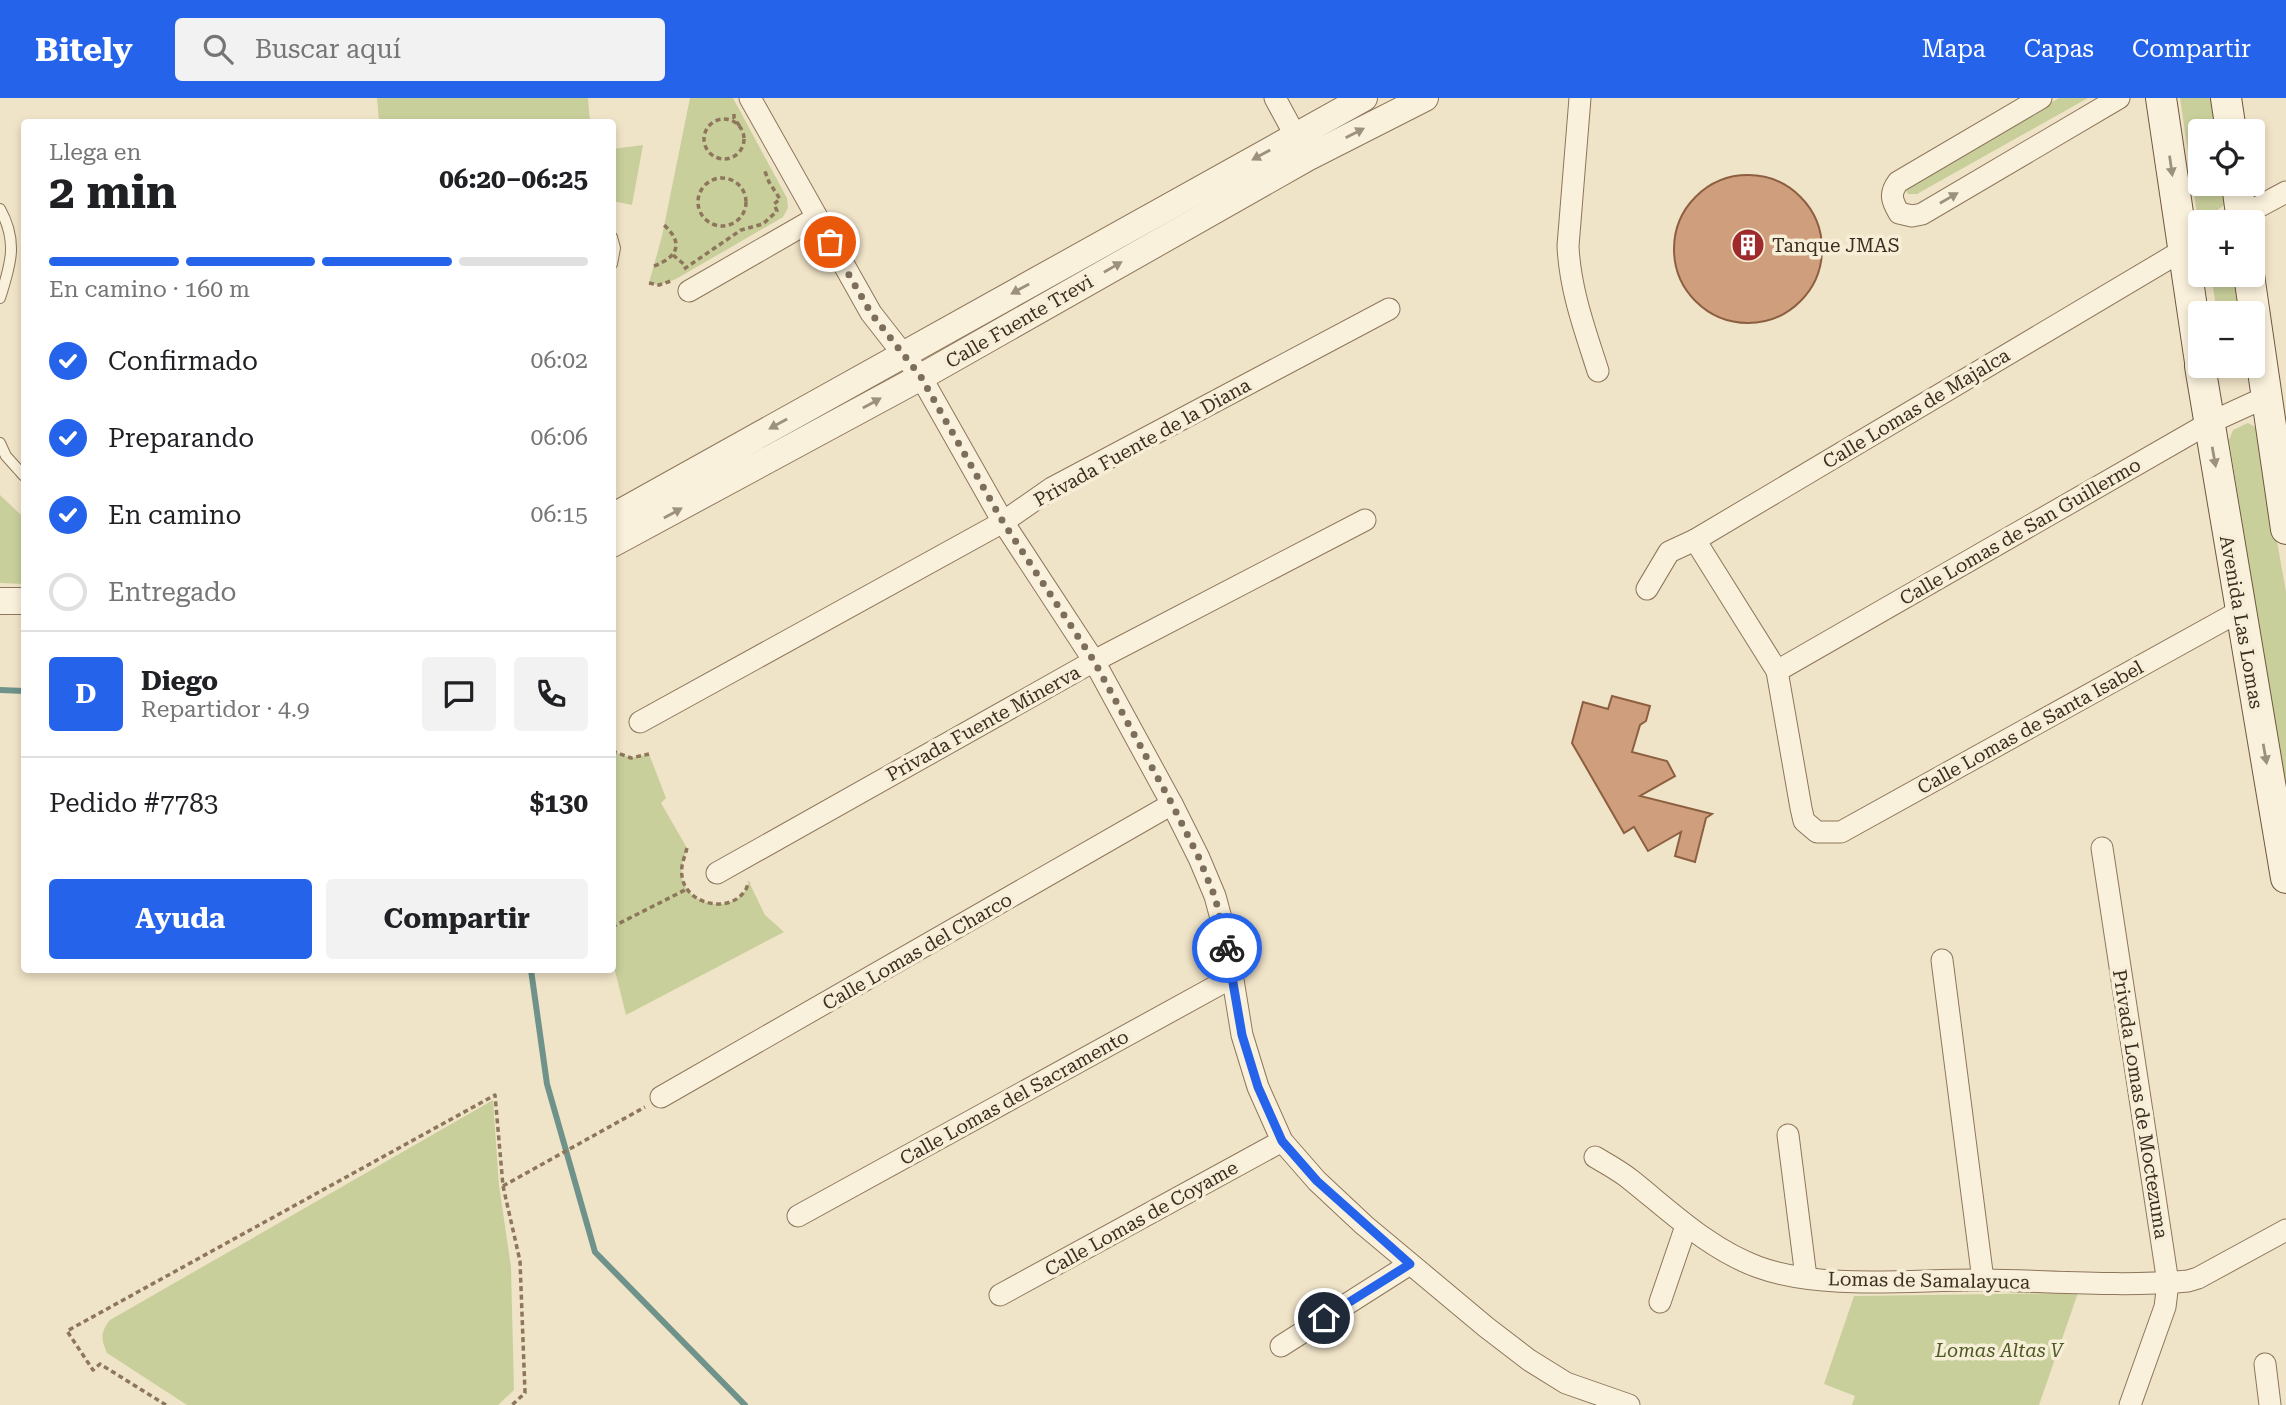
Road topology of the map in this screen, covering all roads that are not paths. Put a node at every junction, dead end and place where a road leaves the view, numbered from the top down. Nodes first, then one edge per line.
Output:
1 (1275, 98) edge
2 (1364, 98) edge
3 (1425, 98) edge
4 (1580, 98) edge
5 (2041, 98) edge
6 (2119, 98) edge
7 (2161, 98) edge
8 (2226, 98) edge
9 (742, 104) edge
10 (2229, 119) edge
11 (1301, 147) junction
12 (2286, 192) edge
13 (0, 209) edge
14 (2255, 210) edge
15 (816, 218) junction
16 (2188, 225) edge
17 (2188, 246) edge
18 (682, 281) road end
19 (2251, 287) edge
20 (0, 298) edge
21 (1389, 309) dead end
22 (904, 353) junction
23 (1598, 371) dead end
24 (921, 377) junction
25 (2202, 378) edge
26 (2266, 397) junction
27 (2209, 424) junction
28 (0, 443) edge
29 (21, 473) edge
30 (616, 515) edge
31 (1364, 520) dead end
32 (1003, 522) junction
33 (2286, 529) edge
34 (1695, 540) junction
35 (616, 542) edge
36 (1647, 589) dead end
37 (0, 601) edge
38 (21, 601) edge
39 (2240, 611) junction
40 (1094, 661) junction
41 (1777, 671) junction
42 (640, 722) dead end
43 (1172, 804) junction
44 (2102, 848) dead end
45 (717, 873) dead end
46 (2286, 878) edge
47 (1942, 960) dead end
48 (1231, 978) junction
49 (661, 1097) dead end
50 (1788, 1135) dead end
51 (1282, 1141) junction
52 (1595, 1157) dead end
53 (798, 1216) dead end
54 (1686, 1226) junction
55 (2286, 1230) edge
56 (1410, 1264) junction
57 (1806, 1277) junction
58 (1983, 1280) junction
59 (2168, 1283) junction
60 (1000, 1295) dead end
61 (1660, 1303) dead end
62 (1281, 1346) dead end
63 (2265, 1364) dead end
64 (1629, 1405) edge
65 (2130, 1405) edge
66 (2270, 1405) edge

1 - 11 street
2 - 11 street, Calle Fuente Trevi
11 -> 3 street, Calle Fuente Trevi
4 - 23 street
5 -> 6 street
7 -> 16 main road, Avenida Las Lomas
8 - 10 main road
9 - 15 street
11 -> 22 street, Calle Fuente Trevi
24 -> 11 street, Calle Fuente Trevi
12 - 14 street
13 - 20 lane
15 - 18 street
15 - 22 street
17 - 34 street, Calle Lomas de Majalca
19 - 26 main road
21 - 32 street, Privada Fuente de la Diana
22 - 24 street
22 -> 30 street, Calle Fuente Trevi
24 - 32 street
35 -> 24 street, Calle Fuente Trevi
25 - 27 main road, Avenida Las Lomas
26 - 27 street, Calle Lomas de San Guillermo
26 - 33 main road
27 -> 39 main road, Avenida Las Lomas
27 - 41 street, Calle Lomas de San Guillermo
28 - 29 lane
31 - 40 street, Privada Fuente Minerva
32 - 40 street
32 - 42 street, Privada Fuente de la Diana
34 - 36 street, Calle Lomas de Majalca
34 - 41 street
37 - 38 street
39 - 41 street, Calle Lomas de Santa Isabel
39 -> 46 main road, Avenida Las Lomas
40 - 43 street
40 - 45 street, Privada Fuente Minerva
43 - 48 street
43 - 49 street, Calle Lomas del Charco
44 - 59 street, Privada Lomas de Moctezuma
47 - 58 street
48 - 51 street
48 - 53 street, Calle Lomas del Sacramento
50 - 57 street
51 - 56 street
51 - 60 street, Calle Lomas de Coyame
52 - 54 street, Lomas de Samalayuca
54 - 57 street, Lomas de Samalayuca
54 - 61 street
55 - 59 street, Lomas de Samalayuca
56 - 62 street
56 - 64 street
57 - 58 street, Lomas de Samalayuca
58 - 59 street, Lomas de Samalayuca
59 - 65 street, Privada Lomas de Moctezuma
63 - 66 street

